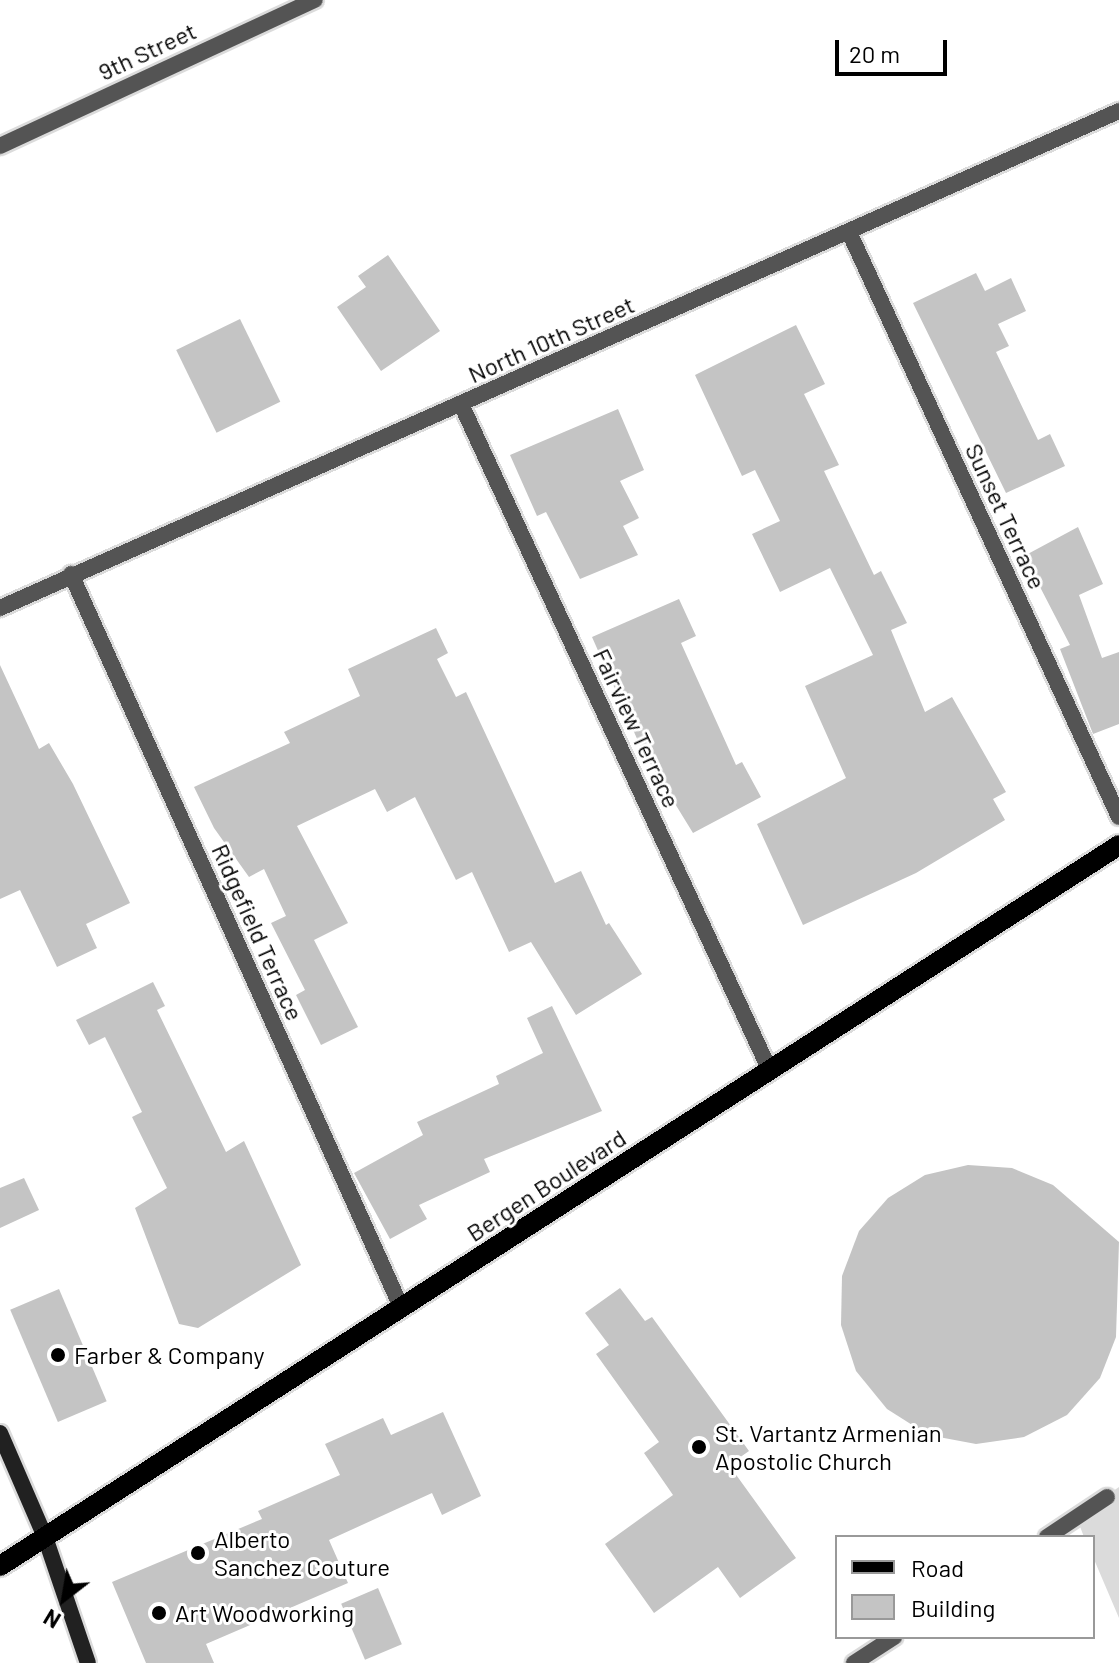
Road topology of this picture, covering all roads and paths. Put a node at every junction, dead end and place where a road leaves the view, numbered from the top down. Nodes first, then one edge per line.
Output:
1 (315, 0) edge
2 (1119, 111) edge
3 (0, 146) edge
4 (850, 234) junction
5 (461, 404) junction
6 (71, 574) junction
7 (0, 608) edge
8 (1119, 817) edge
9 (1119, 845) edge
10 (770, 1071) junction
11 (402, 1309) junction
12 (0, 1433) edge
13 (1107, 1497) dead end
14 (1050, 1535) edge
15 (45, 1537) junction
16 (0, 1566) edge
17 (892, 1639) edge
18 (875, 1657) edge
19 (88, 1663) edge
20 (854, 1663) edge

1 - 3 street, 9th Street
2 - 4 street, North 10th Street
4 - 5 street, North 10th Street
4 - 8 street, Sunset Terrace
5 - 6 street, North 10th Street
5 - 10 street, Fairview Terrace
6 - 7 street, North 10th Street
6 - 11 street, Ridgefield Terrace
9 - 10 main road, Bergen Boulevard
10 - 11 main road, Bergen Boulevard
11 - 15 main road, Bergen Boulevard
12 - 15 street
13 - 14 street
15 - 16 main road, Bergen Boulevard
15 - 19 street
17 - 18 street
18 - 20 street

